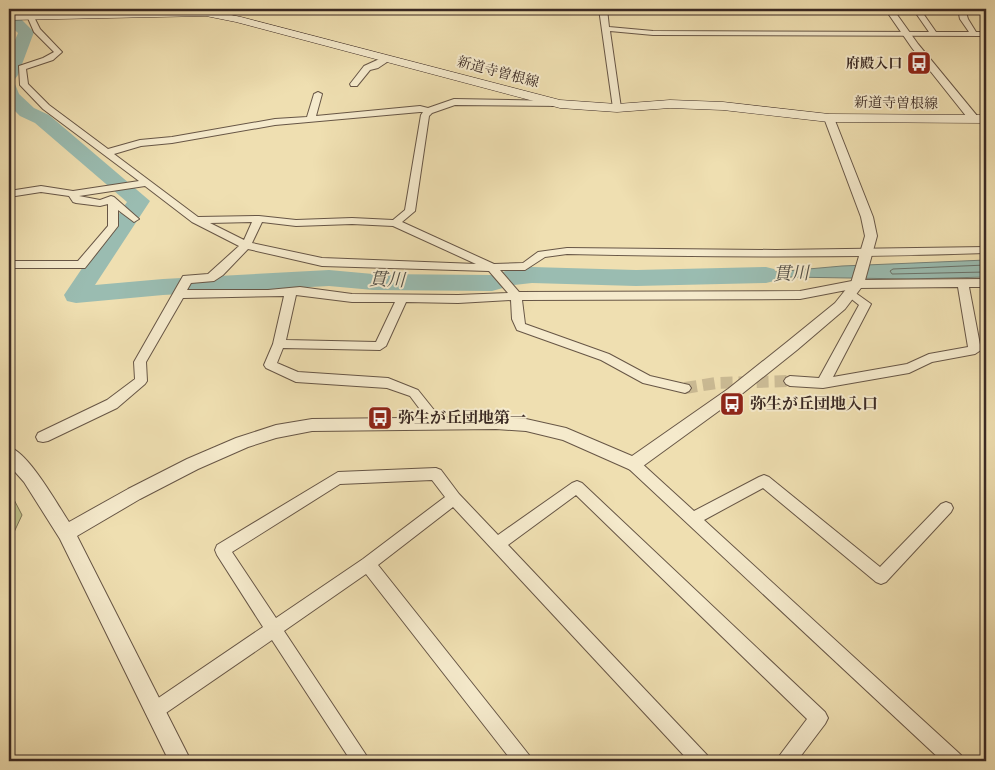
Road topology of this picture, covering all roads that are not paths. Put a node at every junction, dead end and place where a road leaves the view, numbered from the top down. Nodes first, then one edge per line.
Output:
1 (603, 9) edge
2 (888, 9) edge
3 (917, 9) edge
4 (962, 9) edge
5 (202, 11) edge
6 (29, 14) edge
7 (10, 17) edge
8 (606, 29) junction
9 (906, 34) junction
10 (934, 34) junction
11 (974, 34) junction
12 (986, 34) edge
13 (388, 58) junction
14 (354, 84) dead end
15 (318, 94) dead end
16 (560, 104) junction
17 (617, 108) junction
18 (429, 111) junction
19 (829, 118) junction
20 (311, 119) junction
21 (980, 119) edge
22 (106, 152) junction
23 (143, 183) junction
24 (9, 194) edge
25 (73, 194) junction
26 (110, 195) junction
27 (134, 219) dead end
28 (259, 219) junction
29 (196, 220) junction
30 (395, 223) junction
31 (245, 246) junction
32 (986, 250) edge
33 (867, 255) junction
34 (10, 265) edge
35 (493, 270) junction
36 (986, 283) edge
37 (963, 284) junction
38 (854, 288) junction
39 (183, 289) junction
40 (291, 292) junction
41 (514, 294) junction
42 (402, 298) junction
43 (279, 344) junction
44 (790, 382) tunnel mouth
45 (823, 383) junction
46 (685, 388) tunnel mouth
47 (431, 424) junction
48 (43, 437) dead end
49 (9, 454) edge
50 (633, 464) junction
51 (454, 498) junction
52 (946, 508) dead end
53 (693, 519) junction
54 (66, 533) junction
55 (498, 544) junction
56 (368, 564) junction
57 (274, 629) junction
58 (154, 711) junction
59 (180, 761) edge
60 (360, 761) edge
61 (523, 761) edge
62 (701, 761) edge
63 (786, 761) edge
64 (955, 761) edge

1 - 8 street
2 - 9 street
3 - 10 street
4 - 11 street
5 - 6 main road, 新道寺曽根線
5 - 13 main road, 新道寺曽根線
6 - 7 main road, 新道寺曽根線
6 - 22 street
8 - 9 street
8 - 17 street
9 - 10 street
9 - 21 street
10 - 11 street
11 - 12 street
13 - 14 street
13 - 16 main road, 新道寺曽根線
15 - 20 street
16 - 17 main road, 新道寺曽根線
16 - 18 street
17 - 19 main road, 新道寺曽根線
18 - 20 street
18 - 30 street
19 - 21 main road, 新道寺曽根線
19 - 33 street
20 - 22 street
22 - 23 street
23 - 26 street
23 - 29 street
24 - 25 street
25 - 26 street
25 - 26 street
26 - 27 street
26 - 34 street
28 - 29 street
28 - 30 street
28 - 31 street
29 - 31 street
30 - 35 street
31 - 35 street
31 - 39 street
32 - 33 street
33 - 35 street
33 - 38 street
35 - 41 street
36 - 37 street
37 - 38 street
37 - 45 street
38 - 41 street
38 - 45 street
38 - 50 street
39 - 40 street
39 - 48 street
40 - 42 street
40 - 43 street
41 - 42 street
41 - 46 street
42 - 43 street
43 - 47 street
44 - 45 street
47 - 50 street
47 - 54 street
49 - 54 street
50 - 53 street
51 - 55 street
51 - 56 street
51 - 57 street
52 - 53 street
53 - 64 street
54 - 58 street
55 - 62 street
55 - 63 street
56 - 57 street
56 - 61 street
57 - 58 street
57 - 60 street
58 - 59 street

